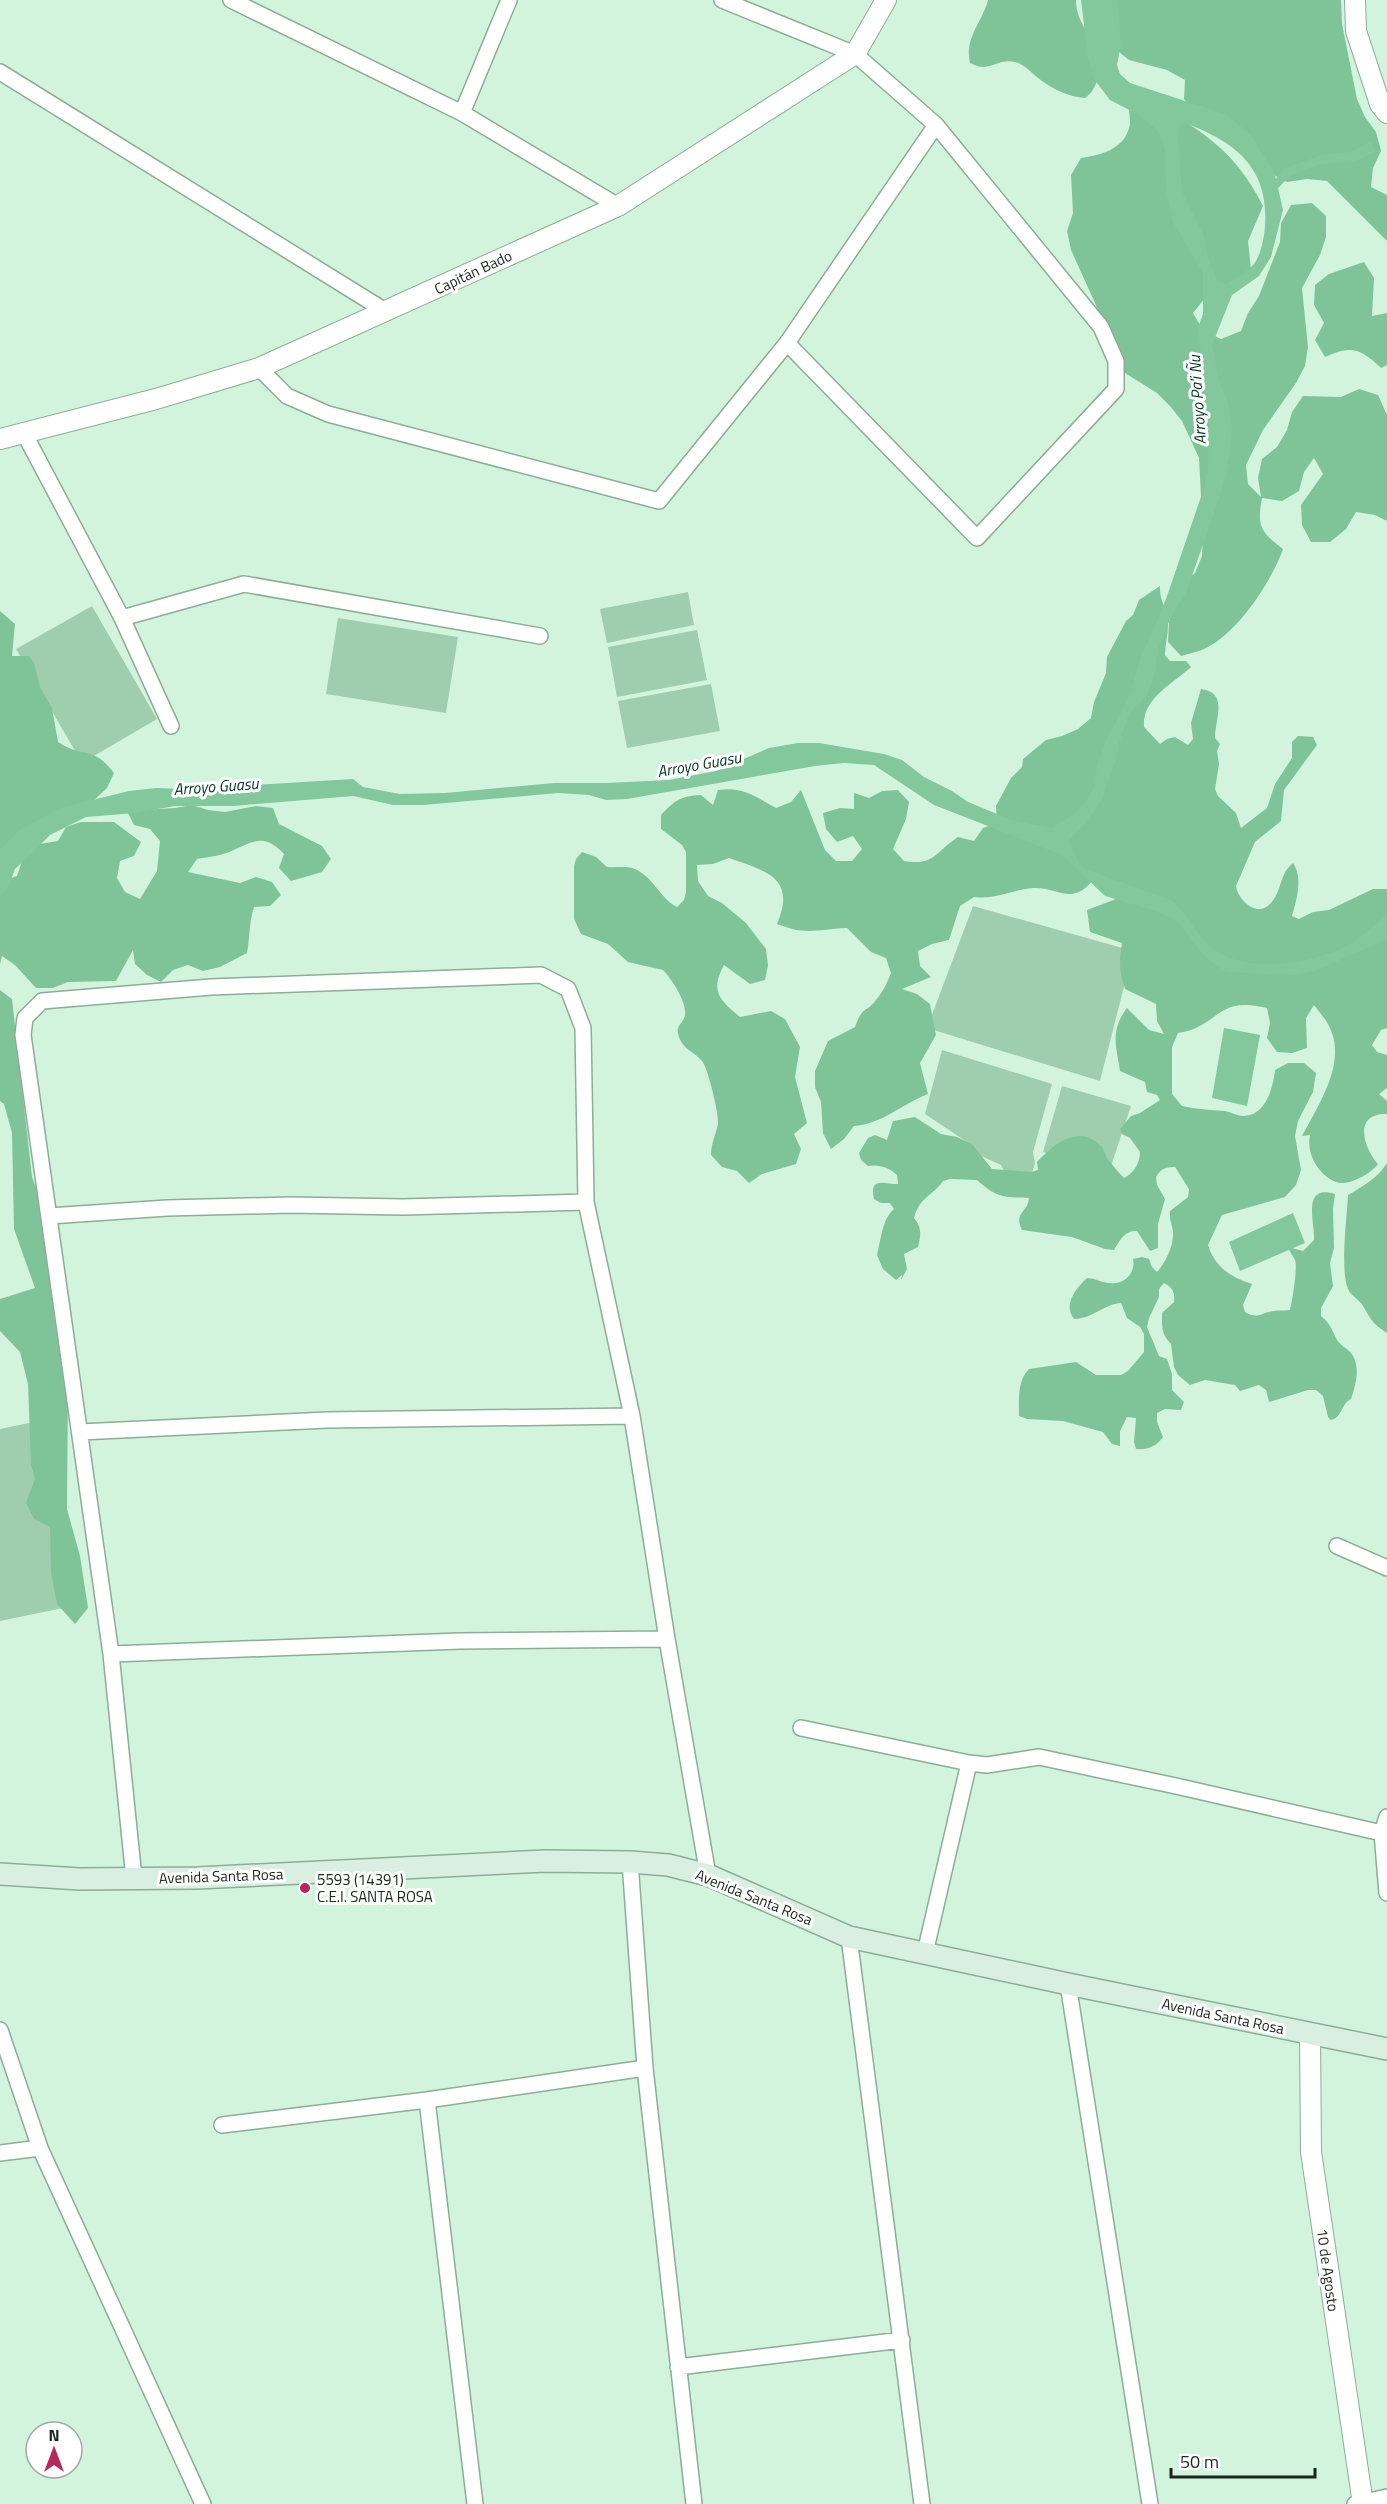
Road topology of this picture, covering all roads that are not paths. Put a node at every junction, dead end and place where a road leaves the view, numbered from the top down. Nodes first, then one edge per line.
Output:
1 (231, 0) edge
2 (509, 0) edge
3 (722, 0) edge
4 (886, 0) edge
5 (1355, 0) edge
6 (855, 54) junction
7 (0, 72) edge
8 (1383, 109) edge
9 (462, 113) junction
10 (936, 125) junction
11 (618, 206) junction
12 (387, 312) junction
13 (787, 343) junction
14 (259, 368) junction
15 (24, 433) junction
16 (0, 439) edge
17 (122, 618) junction
18 (540, 636) dead end
19 (171, 726) dead end
20 (586, 1202) junction
21 (49, 1216) junction
22 (632, 1416) junction
23 (80, 1432) junction
24 (1337, 1546) dead end
25 (1387, 1568) edge
26 (667, 1639) junction
27 (111, 1654) junction
28 (801, 1728) dead end
29 (969, 1763) junction
30 (1387, 1817) edge
31 (1382, 1833) junction
32 (630, 1862) junction
33 (0, 1874) edge
34 (708, 1875) junction
35 (134, 1878) junction
36 (1387, 1893) edge
37 (849, 1937) junction
38 (925, 1953) junction
39 (1068, 1984) junction
40 (0, 2030) edge
41 (1310, 2034) junction
42 (1387, 2049) edge
43 (645, 2068) junction
44 (428, 2100) junction
45 (222, 2125) dead end
46 (40, 2148) junction
47 (0, 2153) edge
48 (902, 2340) junction
49 (678, 2367) junction
50 (1387, 2497) edge
51 (203, 2504) edge
52 (475, 2504) edge
53 (694, 2504) edge
54 (922, 2504) edge
55 (1150, 2504) edge
56 (1360, 2504) edge

1 - 9 street
2 - 9 street
3 - 6 street
4 - 6 street, Capitán Bado
5 - 8 street
6 - 10 street
6 - 11 street, Capitán Bado
7 - 12 street
9 - 11 street
10 - 13 street
10 - 13 street
11 - 12 street, Capitán Bado
12 - 14 street, Capitán Bado
13 - 14 street
14 - 15 street, Capitán Bado
15 - 16 street, Capitán Bado
15 - 17 street
17 - 18 street
17 - 19 street
20 - 21 street
20 - 21 street
20 - 22 street
21 - 23 street
22 - 23 street
22 - 26 street
23 - 27 street
24 - 25 street
26 - 27 street
26 - 34 street
27 - 35 street
28 - 29 street
29 - 31 street
29 - 38 street
30 - 31 street
31 - 36 street
32 - 34 main road, Avenida Santa Rosa
32 - 35 main road, Avenida Santa Rosa
32 - 43 street
33 - 35 main road, Avenida Santa Rosa
34 - 37 main road, Avenida Santa Rosa
37 - 38 main road, Avenida Santa Rosa
37 - 48 street
38 - 39 main road, Avenida Santa Rosa
39 - 41 main road, Avenida Santa Rosa
39 - 55 street
40 - 46 street
41 - 42 main road, Avenida Santa Rosa
41 - 56 street, 10 de Agosto
43 - 44 street
43 - 49 street
44 - 45 street
44 - 52 street
46 - 47 street
46 - 51 street
48 - 49 street
48 - 54 street
49 - 53 street
50 - 56 street

